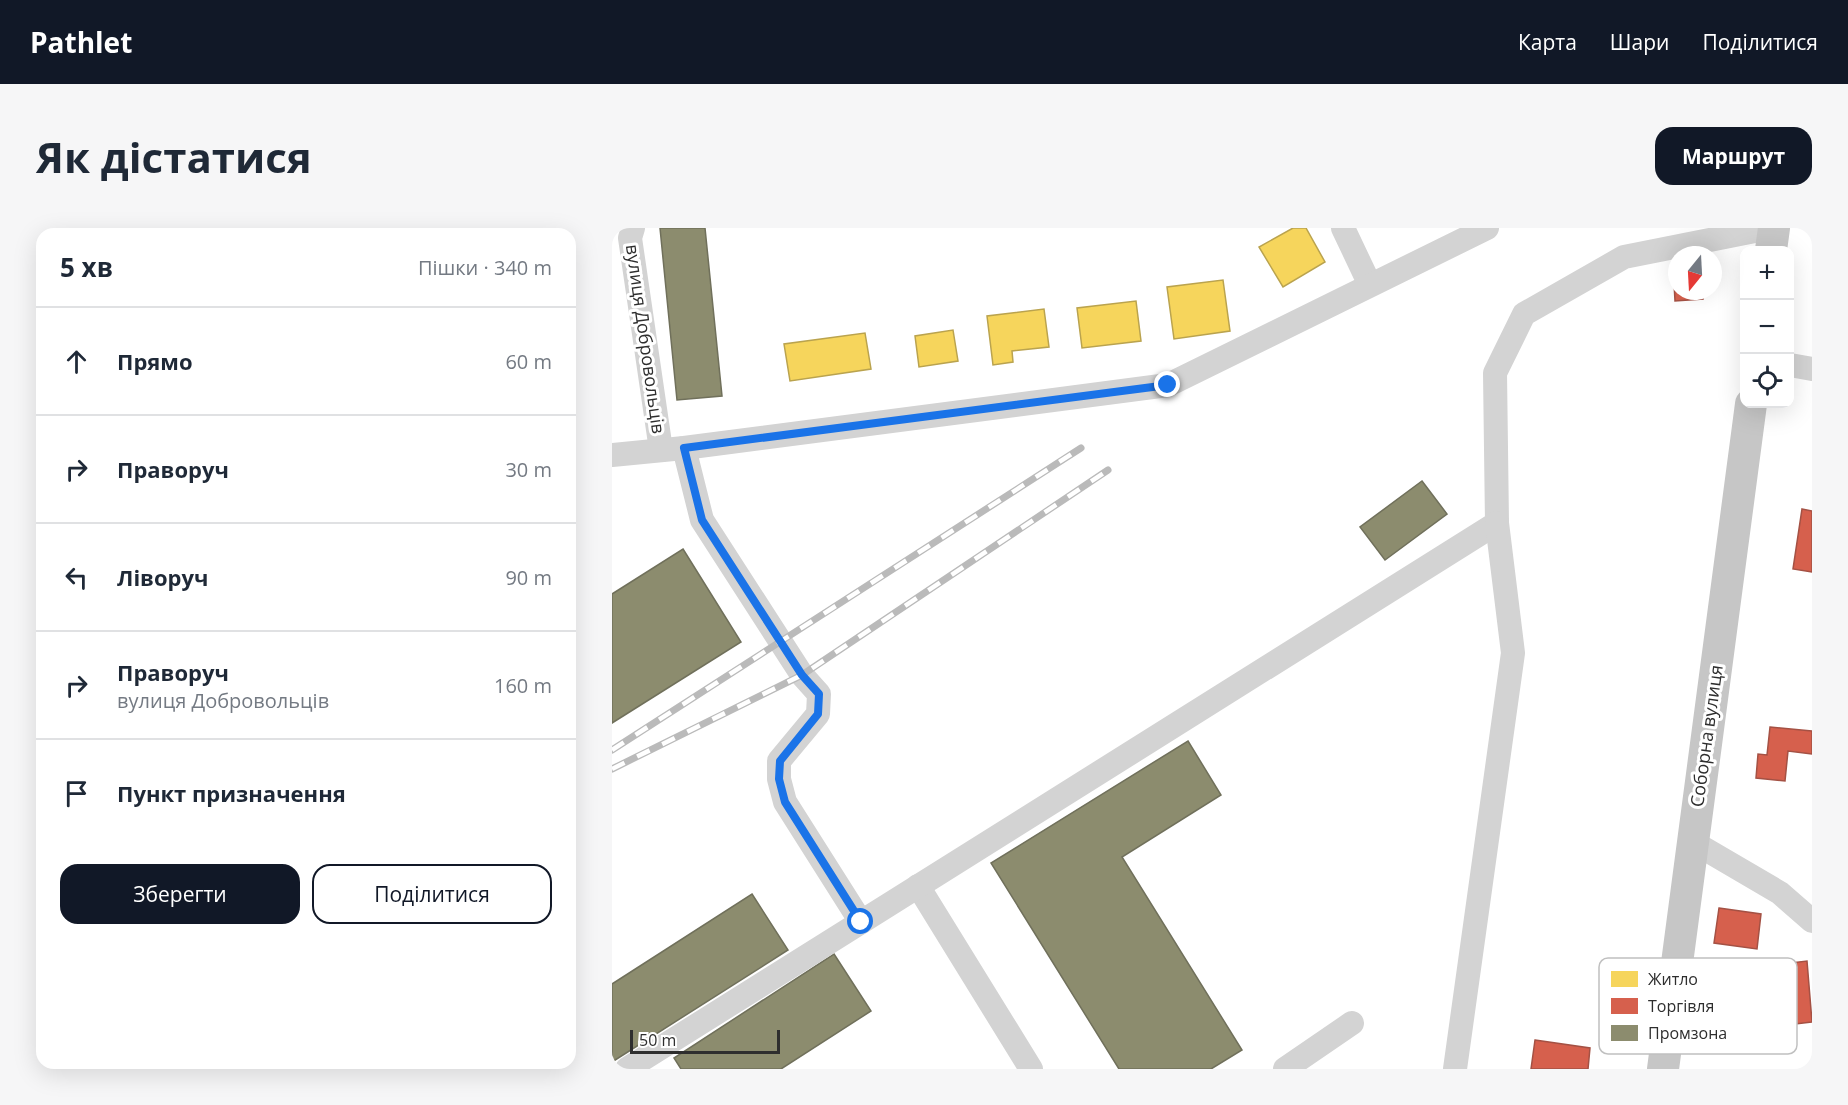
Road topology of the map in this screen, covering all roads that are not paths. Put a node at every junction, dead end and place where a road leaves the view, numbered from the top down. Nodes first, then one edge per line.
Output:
1 (633, 228) edge
2 (1343, 228) edge
3 (1487, 228) edge
4 (1772, 228) edge
5 (1771, 246) edge
6 (1370, 285) junction
7 (1794, 366) edge
8 (1812, 369) edge
9 (1750, 408) edge
10 (673, 449) junction
11 (612, 455) edge
12 (1497, 523) junction
13 (1693, 842) junction
14 (918, 886) junction
15 (1812, 921) edge
16 (861, 922) junction
17 (1678, 958) edge
18 (1352, 1023) dead end
19 (1665, 1054) edge
20 (627, 1069) edge
21 (1031, 1069) edge
22 (1286, 1069) edge
23 (1455, 1069) edge
24 (1663, 1069) edge

1 - 10 street, вулиця Добровольців
2 - 6 street
3 - 6 street, вулиця Добровольців
4 - 5 main road
4 - 12 street
6 - 10 street, вулиця Добровольців
7 - 8 street
9 - 13 main road, Соборна вулиця
10 - 11 street, вулиця Добровольців
10 - 16 street
12 - 14 street
12 - 23 street
13 - 15 street
13 - 17 main road, Соборна вулиця
14 - 16 street
14 - 21 street
16 - 20 street
18 - 22 street
19 - 24 main road, Соборна вулиця

